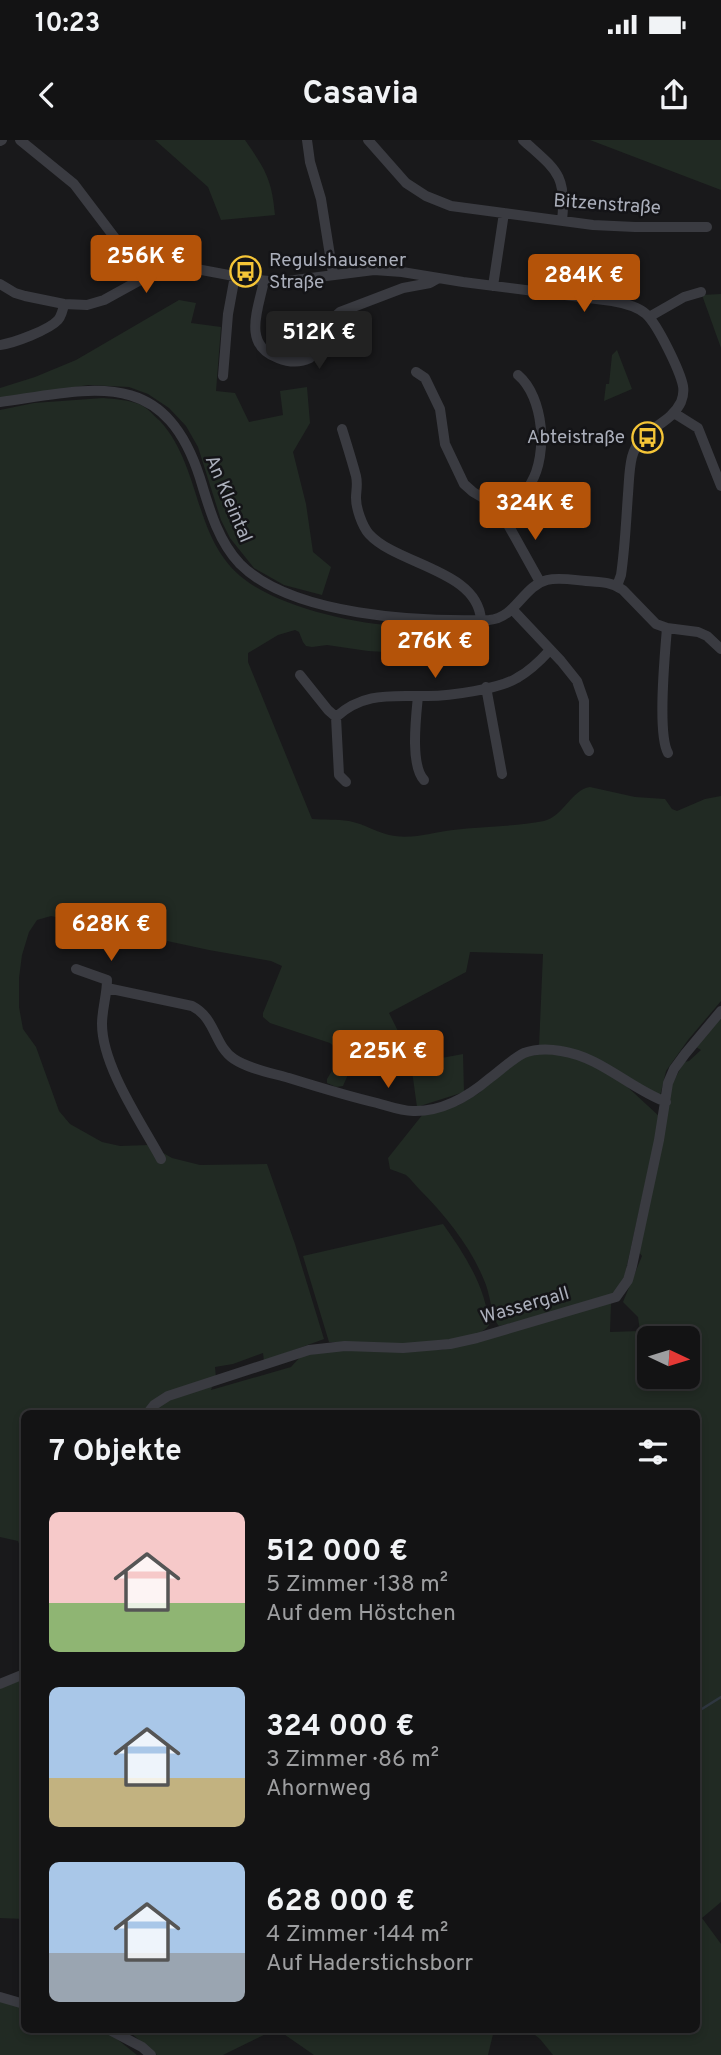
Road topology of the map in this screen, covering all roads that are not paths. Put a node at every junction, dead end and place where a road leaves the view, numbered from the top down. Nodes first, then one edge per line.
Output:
1 (20, 140) edge
2 (307, 140) edge
3 (368, 140) edge
4 (523, 140) edge
5 (504, 213) junction
6 (562, 221) junction
7 (707, 228) dead end
8 (162, 268) junction
9 (333, 274) junction
10 (235, 276) junction
11 (438, 278) junction
12 (264, 282) junction
13 (0, 284) edge
14 (494, 286) junction
15 (701, 292) dead end
16 (64, 304) junction
17 (649, 317) junction
18 (0, 345) edge
19 (416, 372) dead end
20 (518, 375) dead end
21 (223, 376) dead end
22 (0, 402) edge
23 (674, 413) junction
24 (342, 429) dead end
25 (721, 486) edge
26 (504, 510) junction
27 (540, 582) junction
28 (617, 586) junction
29 (512, 609) junction
30 (481, 620) junction
31 (667, 628) junction
32 (721, 649) edge
33 (550, 650) junction
34 (300, 675) dead end
35 (486, 687) junction
36 (418, 696) junction
37 (336, 717) junction
38 (589, 751) dead end
39 (668, 753) dead end
40 (502, 774) dead end
41 (424, 780) dead end
42 (346, 782) dead end
43 (76, 969) dead end
44 (107, 988) junction
45 (721, 1012) edge
46 (666, 1102) junction
47 (162, 1159) dead end
48 (150, 1410) edge
49 (21, 1675) edge
50 (0, 1684) edge
51 (0, 1997) edge
52 (21, 2003) edge
53 (116, 2033) edge
54 (151, 2055) edge

1 - 8 street
2 - 9 street
3 - 5 street, Bitzenstraße
4 - 6 street
5 - 6 street, Bitzenstraße
5 - 14 street
6 - 7 street, Bitzenstraße
8 - 10 street
8 - 16 street
9 - 11 street
9 - 12 street
10 - 12 street
10 - 21 street
11 - 12 street
11 - 14 street
13 - 16 street
14 - 17 street
15 - 17 street
16 - 18 street
17 - 23 street
19 - 26 street
20 - 26 street
22 - 30 street, An Kleintal
23 - 25 street
23 - 28 street
24 - 30 street
26 - 27 street
27 - 28 street
27 - 29 street
28 - 31 street
29 - 30 street
29 - 33 street
31 - 32 street
31 - 39 street
33 - 35 street
33 - 38 street
34 - 37 street
35 - 36 street
35 - 40 street
36 - 37 street
36 - 41 street
37 - 42 street
43 - 44 street
44 - 46 street
44 - 47 street
45 - 46 street, Wassergall
46 - 48 street, Wassergall
49 - 50 street
51 - 52 street
53 - 54 street

